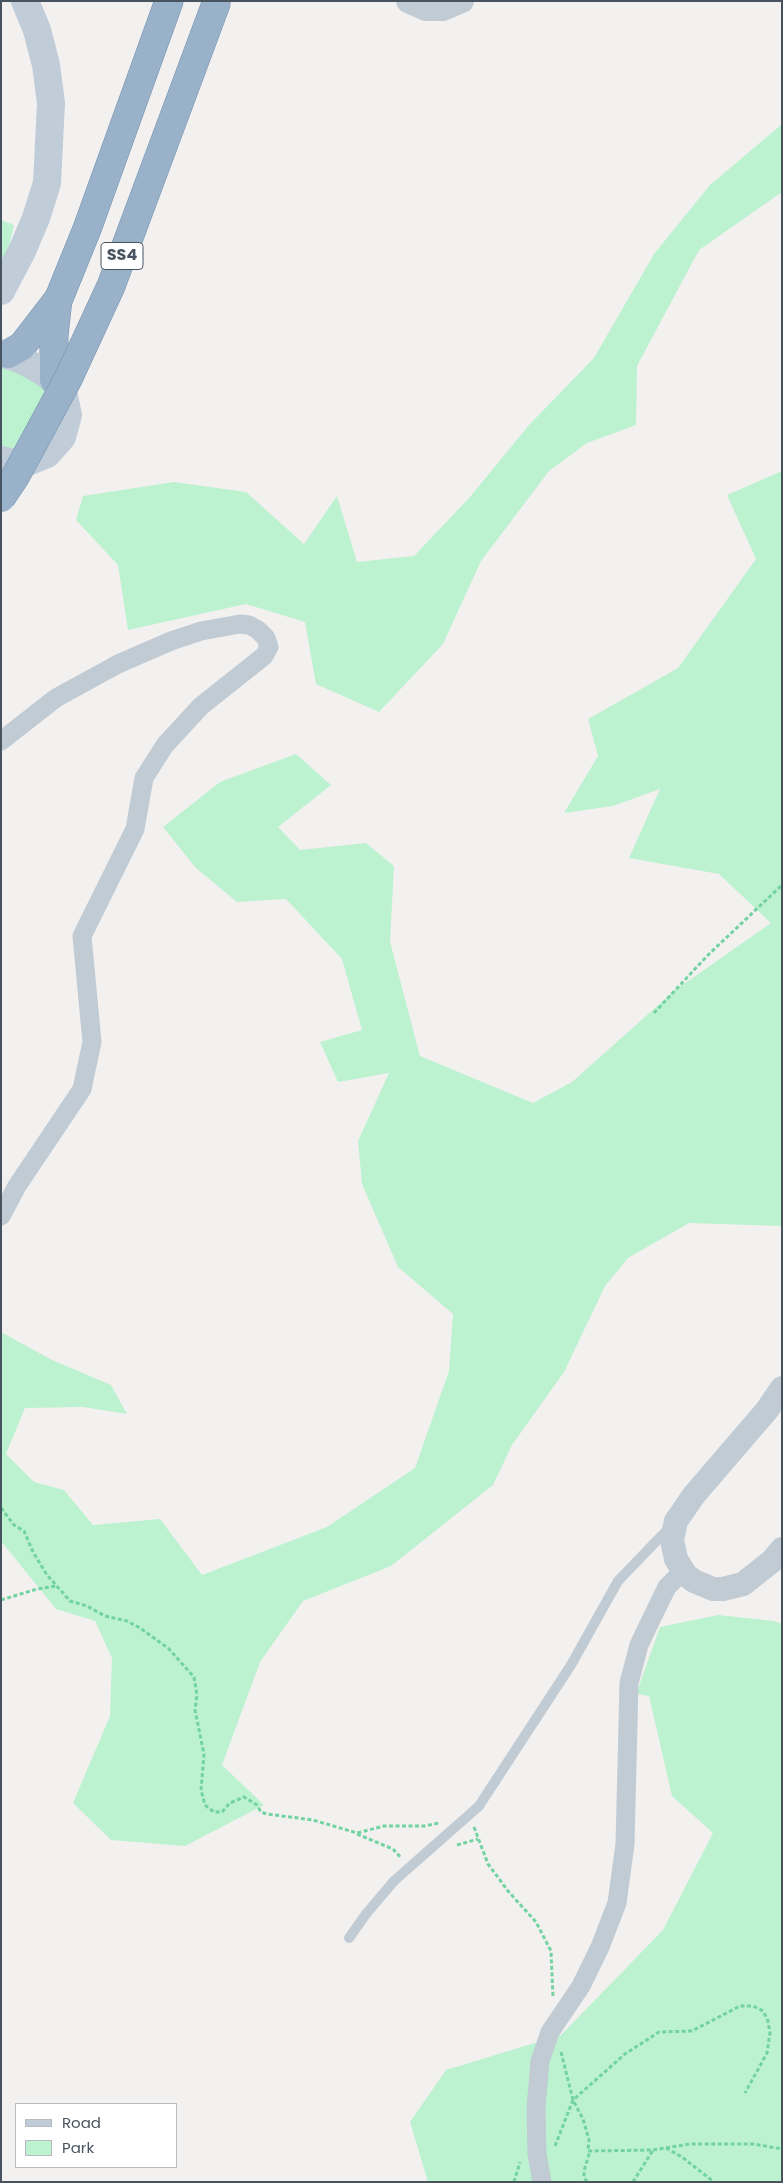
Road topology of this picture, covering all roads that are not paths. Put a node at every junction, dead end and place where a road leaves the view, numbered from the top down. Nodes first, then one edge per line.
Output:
1 (25, 1) edge
2 (169, 1) edge
3 (217, 1) edge
4 (408, 1) edge
5 (462, 1) edge
6 (1, 291) edge
7 (59, 298) junction
8 (4, 351) edge
9 (54, 380) junction
10 (5, 464) edge
11 (1, 498) edge
12 (1, 741) edge
13 (1, 1216) edge
14 (782, 1388) edge
15 (676, 1521) junction
16 (782, 1549) edge
17 (683, 1570) junction
18 (349, 1938) dead end
19 (542, 2182) edge

1 - 6 main road
2 - 7 highway
3 - 11 highway, SS4, bridge
4 - 5 street
7 - 8 highway
7 - 9 highway
8 - 9 main road
9 - 10 main road
12 - 13 street
14 - 15 street
15 - 17 street
15 - 18 lane
16 - 17 street
17 - 19 street

